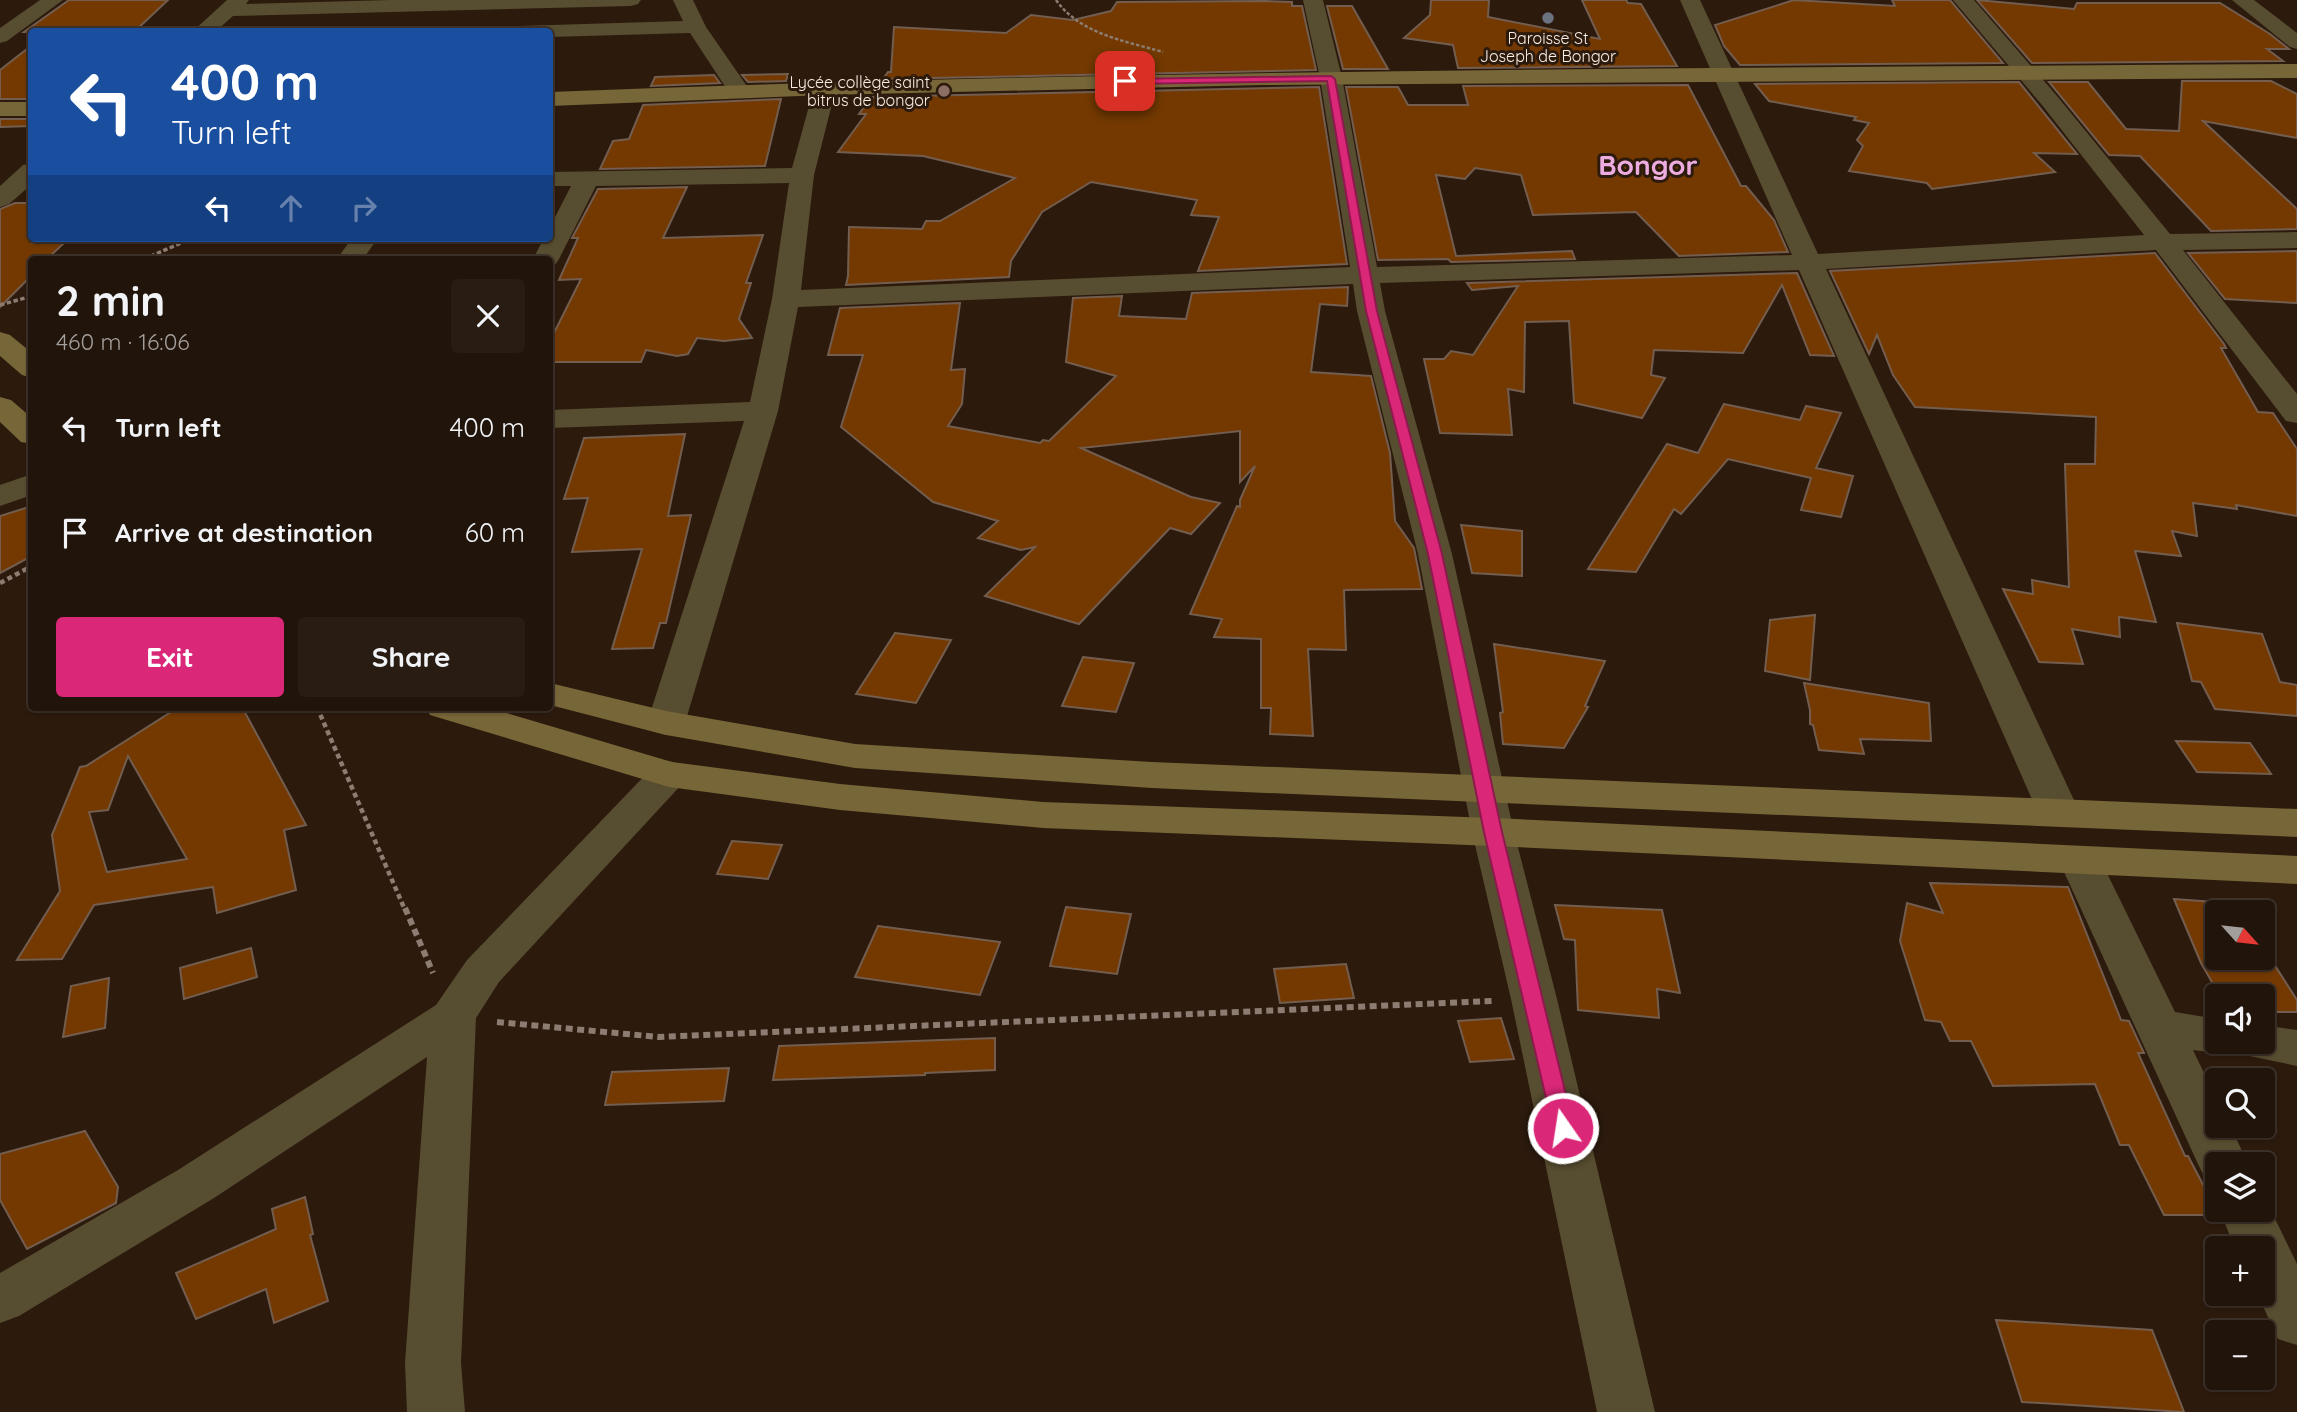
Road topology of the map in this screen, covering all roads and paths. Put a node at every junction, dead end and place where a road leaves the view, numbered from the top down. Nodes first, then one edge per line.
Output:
1 (52, 0) edge
2 (631, 0) edge
3 (683, 0) edge
4 (1056, 0) edge
5 (1313, 0) edge
6 (1690, 0) edge
7 (1963, 0) edge
8 (2242, 0) edge
9 (234, 5) edge
10 (696, 27) junction
11 (207, 28) edge
12 (553, 31) edge
13 (0, 37) edge
14 (2297, 43) edge
15 (1164, 53) dead end
16 (2297, 71) edge
17 (1725, 74) junction
18 (2029, 74) junction
19 (1331, 79) junction
20 (825, 88) junction
21 (740, 92) junction
22 (553, 99) edge
23 (0, 109) edge
24 (28, 109) edge
25 (28, 174) edge
26 (802, 175) junction
27 (588, 178) junction
28 (553, 179) edge
29 (0, 199) edge
30 (2297, 240) edge
31 (184, 242) edge
32 (2162, 242) junction
33 (151, 256) edge
34 (548, 256) edge
35 (1811, 262) junction
36 (1365, 275) junction
37 (28, 297) edge
38 (786, 299) junction
39 (0, 305) edge
40 (0, 341) edge
41 (28, 366) edge
42 (0, 406) edge
43 (763, 411) junction
44 (2297, 414) edge
45 (553, 419) edge
46 (28, 432) edge
47 (28, 486) edge
48 (0, 496) edge
49 (28, 568) edge
50 (0, 583) edge
51 (553, 695) edge
52 (319, 711) edge
53 (457, 711) edge
54 (666, 723) junction
55 (668, 774) junction
56 (1152, 775) junction
57 (1484, 789) junction
58 (2059, 813) junction
59 (1153, 819) junction
60 (2297, 823) edge
61 (1493, 832) junction
62 (2080, 861) junction
63 (2297, 870) edge
64 (1534, 999) junction
65 (453, 1017) junction
66 (2160, 1027) junction
67 (2205, 1034) edge
68 (2275, 1045) edge
69 (2297, 1048) edge
70 (2217, 1152) edge
71 (2275, 1274) edge
72 (0, 1300) edge
73 (2297, 1322) edge
74 (436, 1412) edge
75 (1626, 1412) edge

1 - 13 street
2 - 9 street
3 - 10 street
4 - 15 path
5 - 19 street
6 - 17 street
7 - 18 street
8 - 14 street
9 - 11 street
10 - 12 street
10 - 21 street
16 - 18 main road
17 - 18 main road
17 - 19 main road
17 - 35 street
18 - 32 street
19 - 20 main road
19 - 36 street
20 - 21 main road
20 - 26 street
21 - 22 main road
23 - 24 main road
25 - 29 street
26 - 27 street
26 - 38 street
27 - 28 street
27 - 34 street
30 - 32 street
31 - 33 path
32 - 35 street
32 - 44 street
35 - 36 street
35 - 58 street
36 - 38 street
36 - 57 street
37 - 39 path
38 - 43 street
40 - 41 main road
42 - 46 main road
43 - 45 street
43 - 54 street
47 - 48 street
49 - 50 path
51 - 54 main road
52 - 65 path
53 - 55 main road
54 - 56 main road
55 - 59 main road
55 - 65 street
56 - 57 main road
56 - 59 main road
57 - 58 main road
57 - 61 street
58 - 60 main road
59 - 61 main road
61 - 62 main road
61 - 64 street
62 - 63 main road
62 - 66 street
64 - 65 path
64 - 75 street
65 - 72 street
65 - 74 street
66 - 67 street
66 - 70 street
68 - 69 street
71 - 73 street

